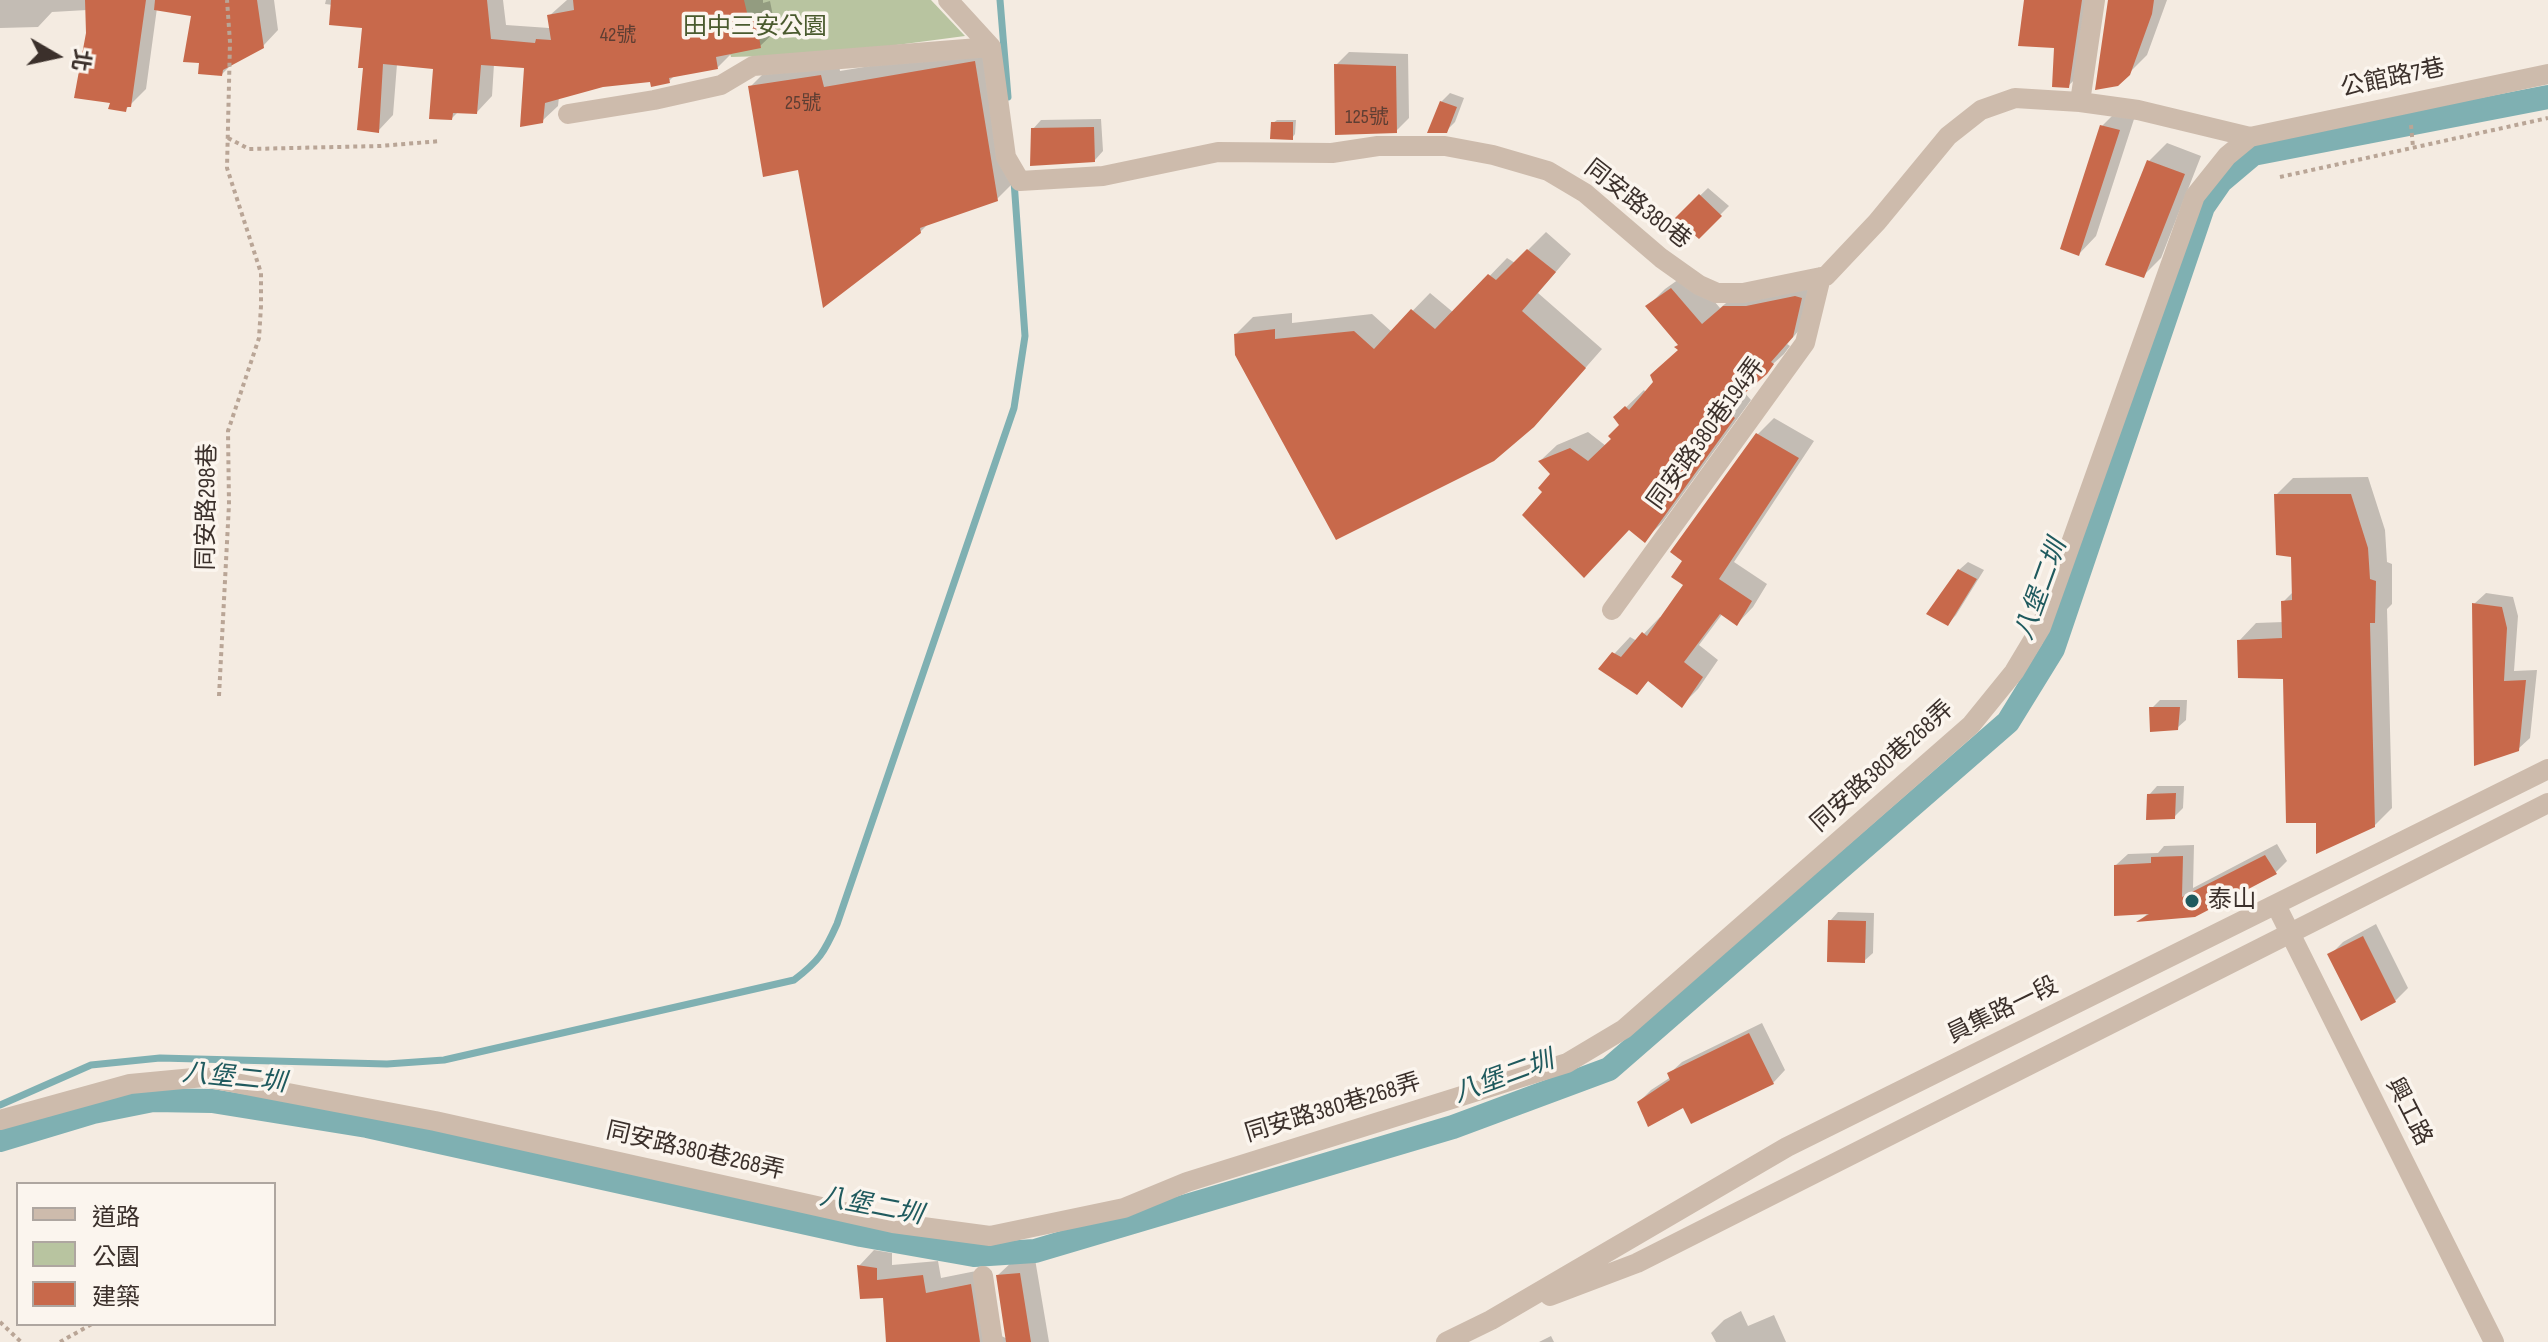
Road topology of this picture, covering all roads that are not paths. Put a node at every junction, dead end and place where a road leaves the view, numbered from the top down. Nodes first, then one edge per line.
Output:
1 (948, 0) edge
2 (2095, 0) edge
3 (991, 47) junction
4 (2548, 74) edge
5 (2080, 102) junction
6 (568, 114) dead end
7 (2250, 137) junction
8 (1821, 277) junction
9 (1612, 610) dead end
10 (2548, 769) edge
11 (2548, 803) edge
12 (2276, 905) junction
13 (2289, 933) junction
14 (0, 1120) edge
15 (983, 1276) dead end
16 (1491, 1320) junction
17 (993, 1342) edge
18 (1446, 1342) edge
19 (2494, 1342) edge

1 - 3 street
2 - 5 street
3 - 6 street
3 - 8 street, 同安路380巷
4 - 7 street, 公館路7巷
5 - 7 street
5 - 8 street
7 - 14 street, 同安路380巷268弄
8 - 9 street, 同安路380巷194弄
10 - 12 street, 員集路一段
11 - 13 street, 員集路一段
12 - 13 street, 興工路
12 - 16 street, 員集路一段
13 - 16 street, 員集路一段
13 - 19 street, 興工路
15 - 17 street
16 - 18 street, 員集路一段

